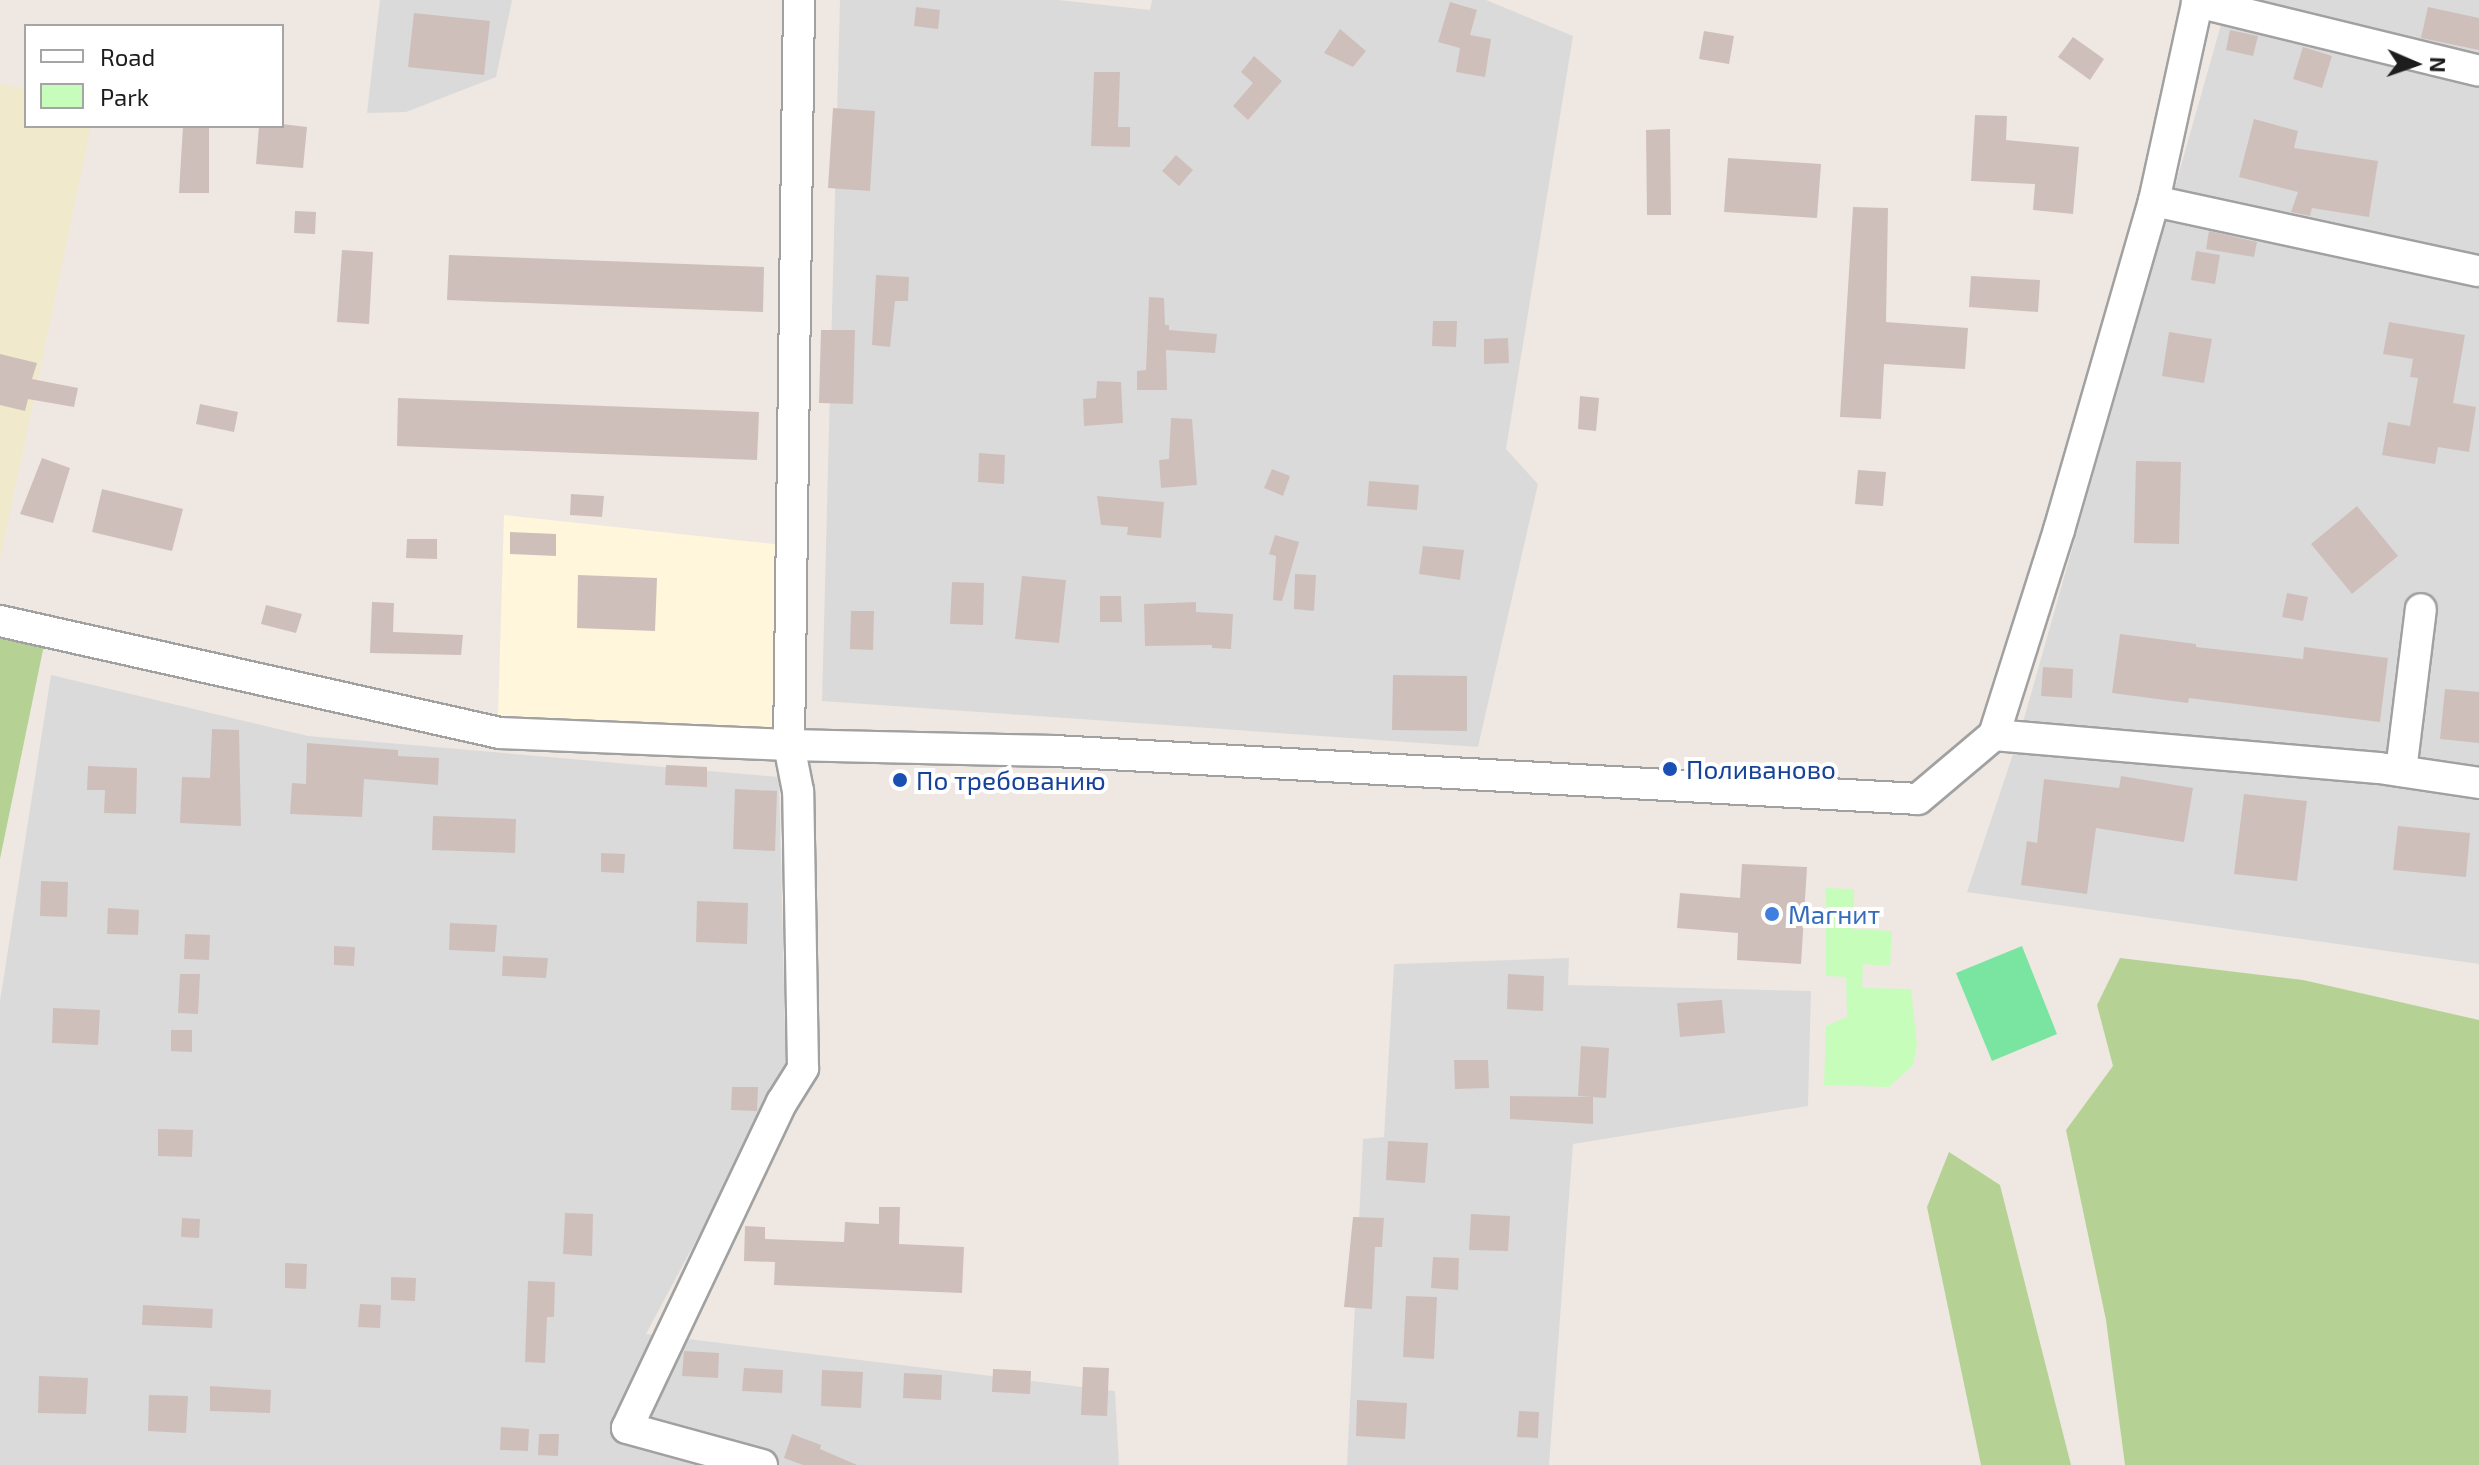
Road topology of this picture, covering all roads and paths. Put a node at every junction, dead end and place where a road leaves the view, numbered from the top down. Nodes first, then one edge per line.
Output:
1 (799, 0) edge
2 (2198, 1) edge
3 (2479, 71) edge
4 (2154, 201) junction
5 (2479, 271) edge
6 (2421, 609) dead end
7 (0, 621) edge
8 (1994, 735) junction
9 (789, 745) junction
10 (2401, 771) junction
11 (2479, 783) edge
12 (762, 1465) edge

1 - 9 street
2 - 3 street
2 - 4 street
4 - 5 street
4 - 8 street
6 - 10 street
7 - 9 street
8 - 9 street
8 - 10 street
9 - 12 street
10 - 11 street

